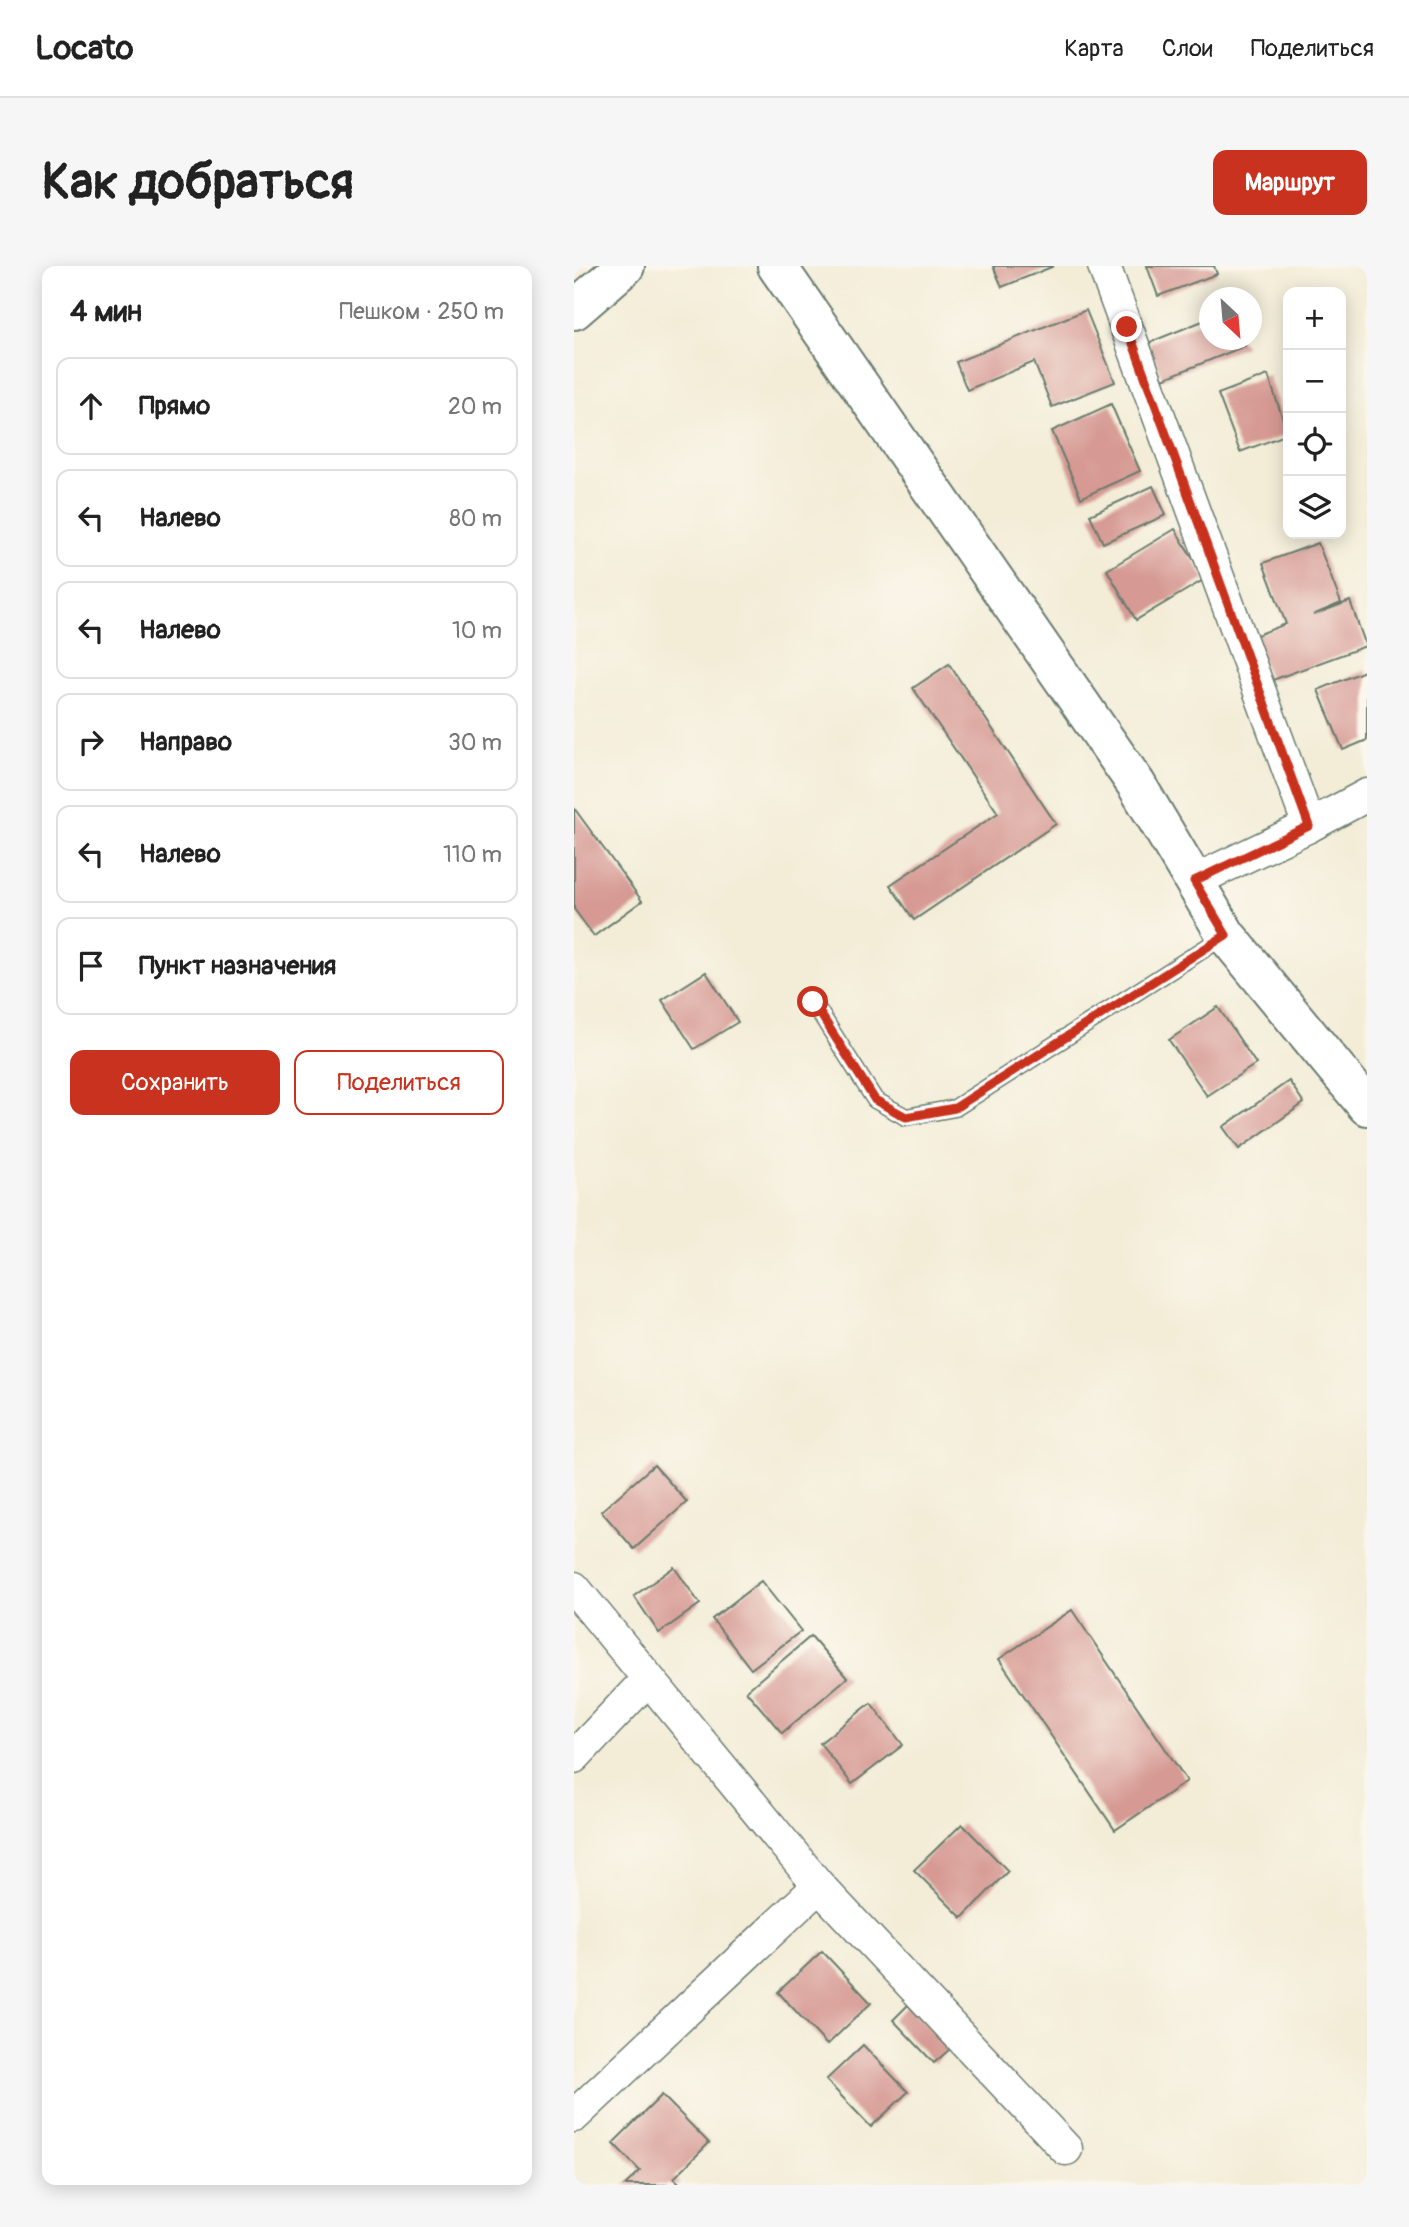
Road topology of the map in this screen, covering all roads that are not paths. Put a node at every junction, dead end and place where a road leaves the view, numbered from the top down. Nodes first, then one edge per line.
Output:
1 (625, 266) edge
2 (777, 266) edge
3 (1104, 266) edge
4 (574, 310) edge
5 (1367, 795) edge
6 (1309, 826) junction
7 (1194, 881) junction
8 (1226, 935) junction
9 (813, 1002) dead end
10 (1367, 1107) edge
11 (574, 1588) edge
12 (648, 1679) junction
13 (574, 1757) edge
14 (819, 1886) junction
15 (574, 2116) edge
16 (1066, 2149) dead end

1 - 4 street
2 - 7 street
3 - 6 street
5 - 6 street
6 - 7 street
7 - 8 street
8 - 9 lane
8 - 10 street
11 - 12 street
12 - 13 street
12 - 14 street
14 - 15 street
14 - 16 street

